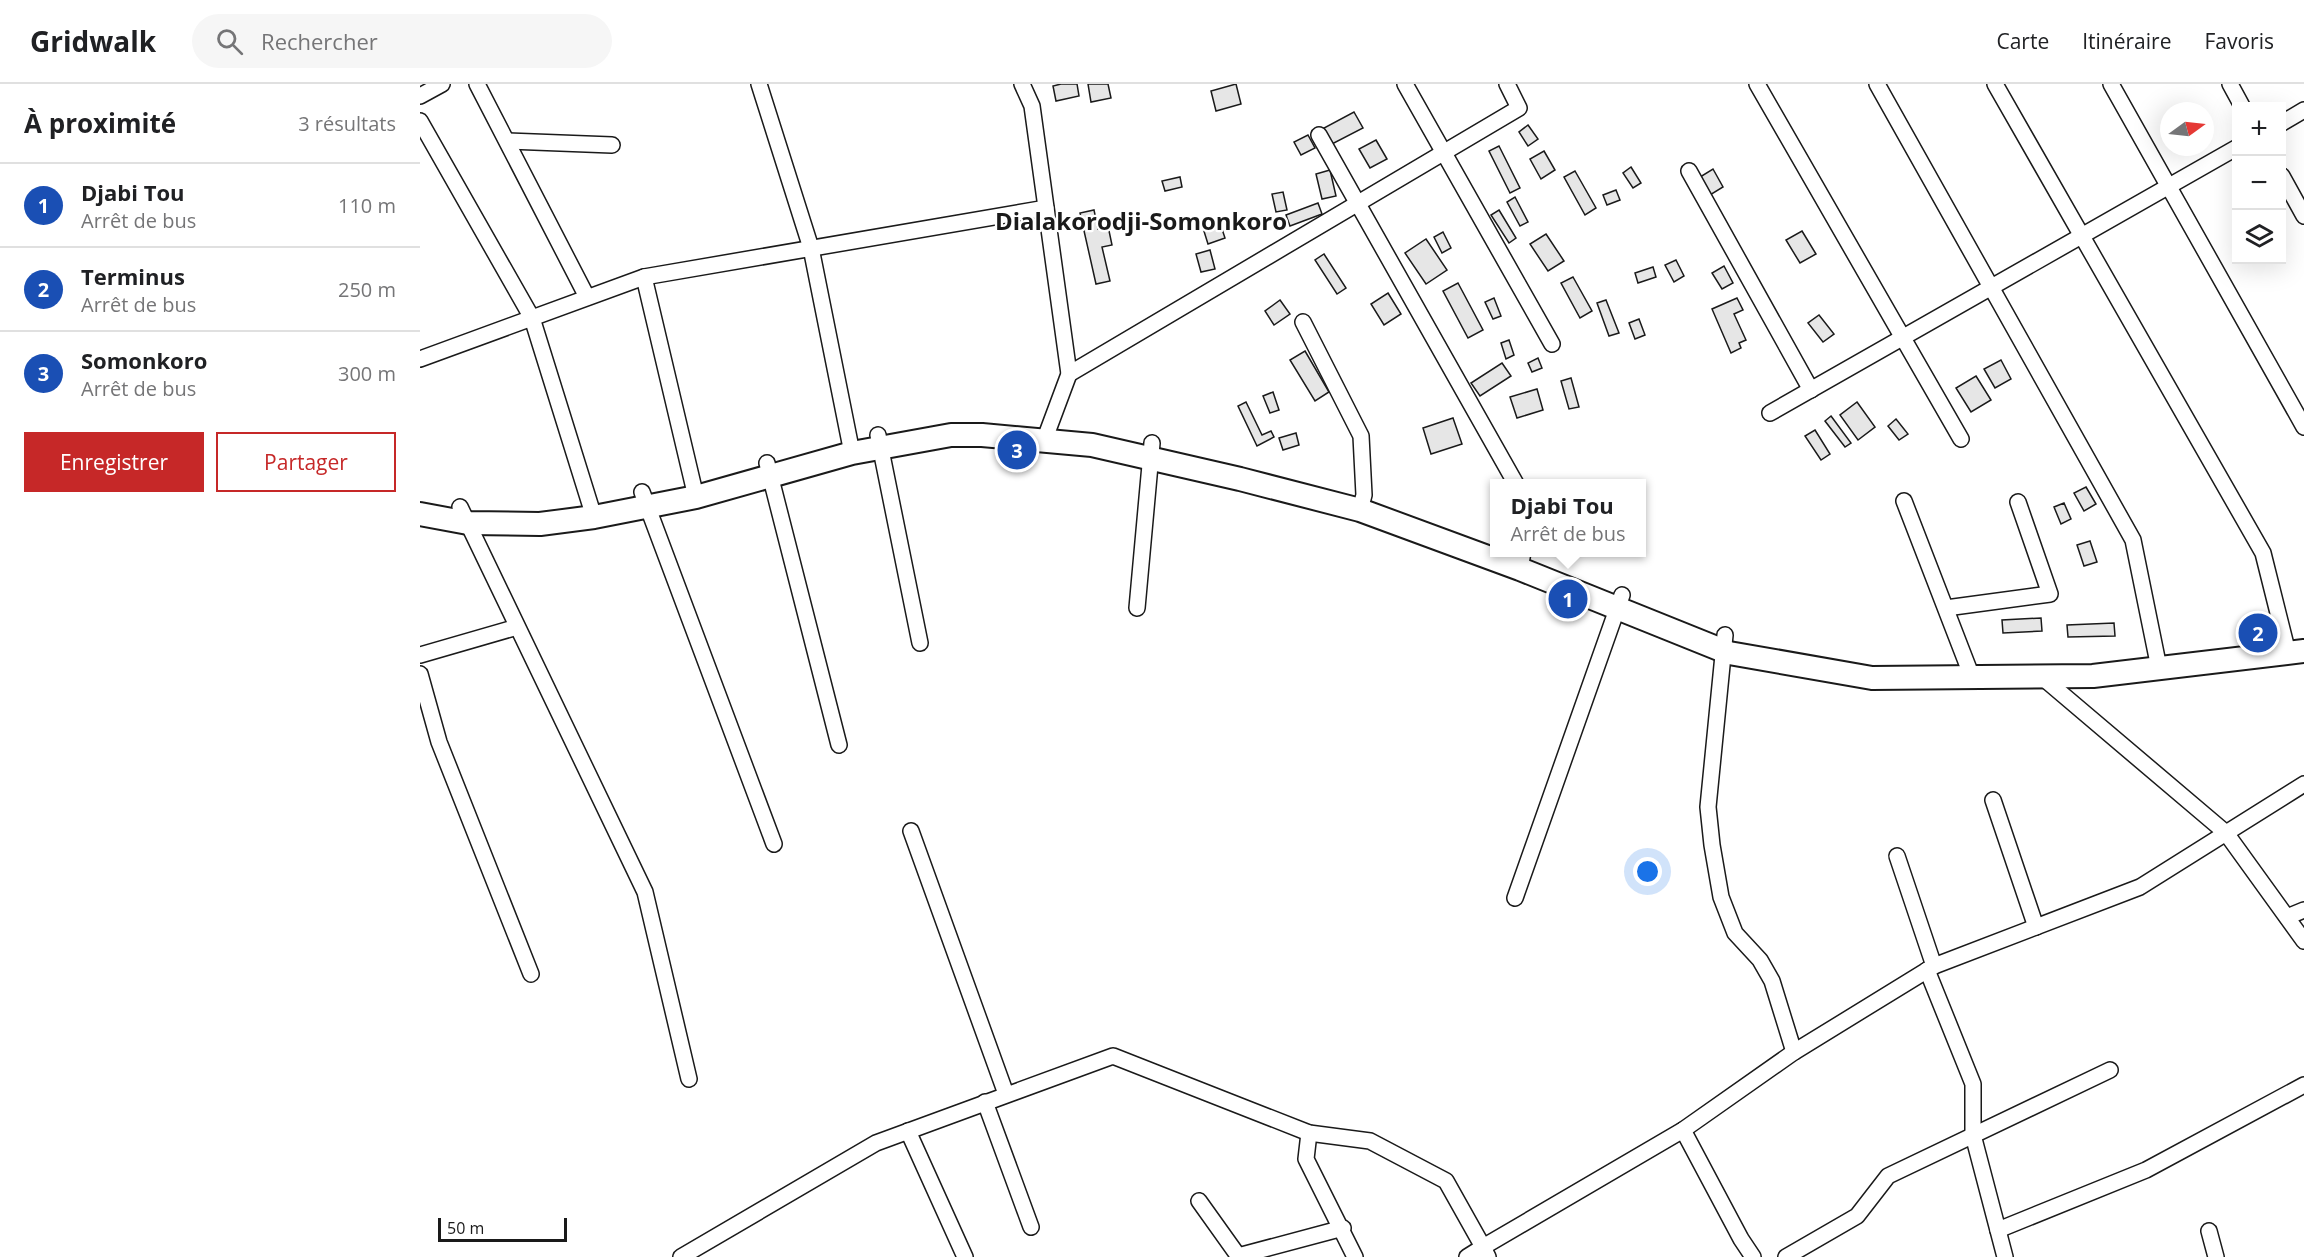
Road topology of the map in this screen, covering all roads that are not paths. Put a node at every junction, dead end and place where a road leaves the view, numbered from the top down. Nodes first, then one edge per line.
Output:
1 (442, 84) edge
2 (477, 84) edge
3 (759, 84) edge
4 (1022, 84) edge
5 (1405, 84) edge
6 (1507, 84) edge
7 (1757, 84) edge
8 (1876, 84) edge
9 (1995, 84) edge
10 (2111, 84) edge
11 (2230, 84) edge
12 (420, 96) edge
13 (2240, 102) edge
14 (2304, 110) edge
15 (420, 121) edge
16 (2286, 121) edge
17 (1319, 135) dead end
18 (507, 141) junction
19 (612, 145) dead end
20 (2232, 150) edge
21 (1444, 153) junction
22 (1689, 171) dead end
23 (2286, 183) edge
24 (2169, 187) junction
25 (1358, 204) junction
26 (1046, 208) junction
27 (2304, 216) edge
28 (2082, 236) junction
29 (811, 248) junction
30 (644, 277) junction
31 (1991, 288) junction
32 (587, 297) junction
33 (532, 318) junction
34 (1302, 322) dead end
35 (1903, 338) junction
36 (1552, 344) dead end
37 (422, 354) edge
38 (1069, 374) junction
39 (1811, 390) junction
40 (1770, 413) dead end
41 (2304, 427) edge
42 (1047, 434) junction
43 (1961, 439) dead end
44 (880, 442) junction
45 (851, 447) junction
46 (1152, 451) junction
47 (768, 470) junction
48 (1514, 479) edge
49 (695, 489) junction
50 (420, 499) edge
51 (645, 499) junction
52 (1904, 501) dead end
53 (2018, 502) dead end
54 (1362, 503) junction
55 (592, 510) junction
56 (420, 514) edge
57 (464, 515) junction
58 (1490, 545) edge
59 (1490, 548) edge
60 (1519, 558) edge
61 (1620, 602) junction
62 (1137, 608) dead end
63 (1946, 608) junction
64 (517, 627) junction
65 (920, 643) dead end
66 (1724, 643) junction
67 (2295, 644) edge
68 (420, 655) edge
69 (2157, 661) junction
70 (1969, 670) junction
71 (420, 674) edge
72 (2042, 677) junction
73 (839, 745) dead end
74 (2304, 784) edge
75 (1993, 800) dead end
76 (911, 831) dead end
77 (2226, 833) junction
78 (774, 844) dead end
79 (1897, 856) dead end
80 (1515, 898) dead end
81 (2304, 910) edge
82 (2287, 918) junction
83 (2036, 927) junction
84 (2304, 941) edge
85 (1931, 968) junction
86 (531, 974) dead end
87 (1794, 1052) junction
88 (2110, 1070) dead end
89 (689, 1079) dead end
90 (2304, 1085) edge
91 (1006, 1094) junction
92 (985, 1102) junction
93 (1683, 1130) junction
94 (908, 1131) junction
95 (1309, 1133) junction
96 (1972, 1135) junction
97 (1199, 1201) dead end
98 (1031, 1227) dead end
99 (1343, 1228) junction
100 (1998, 1230) junction
101 (2209, 1231) dead end
102 (1485, 1252) edge
103 (1239, 1256) edge
104 (681, 1257) edge
105 (965, 1257) edge
106 (1355, 1257) edge
107 (1467, 1257) edge
108 (1753, 1257) edge
109 (1786, 1257) edge
110 (2005, 1257) edge
111 (2216, 1257) edge

1 - 12 street
2 - 18 street
3 - 29 street
4 - 26 street
5 - 21 street
6 - 21 street
7 - 35 street
8 - 31 street
9 - 28 street
10 - 24 street
11 - 13 street
14 - 16 street
15 - 33 street
17 - 25 street
18 - 19 street
18 - 32 street
20 - 24 street
21 - 25 street
21 - 36 street
22 - 39 street
23 - 27 street
24 - 28 street
24 - 41 street
25 - 38 street
25 - 48 street
26 - 29 street
26 - 38 street
28 - 31 street
28 - 67 street
29 - 30 street
29 - 45 street
30 - 32 street
30 - 49 street
31 - 35 street
31 - 69 street
32 - 33 street
33 - 37 street
33 - 55 street
34 - 54 street
35 - 39 street
35 - 43 street
38 - 42 street
39 - 40 street
42 - 44 main road
42 - 46 main road
44 - 45 main road
44 - 65 street
45 - 47 main road
46 - 54 main road
46 - 62 street
47 - 49 main road
47 - 73 street
49 - 51 main road
50 - 57 main road
51 - 55 main road
51 - 78 street
52 - 63 street
53 - 63 street
54 - 58 main road
54 - 59 main road
55 - 57 main road
56 - 57 main road
57 - 64 street
60 - 61 main road
61 - 66 main road
61 - 80 street
63 - 70 street
64 - 68 street
64 - 89 street
66 - 70 main road
66 - 87 street
67 - 69 main road
69 - 70 main road
69 - 72 main road
70 - 72 main road
71 - 86 street
72 - 77 street
74 - 77 street
75 - 83 street
76 - 91 street
77 - 82 street
77 - 83 street
79 - 85 street
81 - 82 street
82 - 84 street
83 - 85 street
85 - 87 street
85 - 96 street
87 - 93 street
88 - 96 street
90 - 100 street
91 - 92 street
91 - 95 street
92 - 94 street
92 - 98 street
93 - 102 street
93 - 108 street
94 - 104 street
94 - 105 street
95 - 99 street
95 - 102 street
96 - 100 street
96 - 109 street
97 - 103 street
99 - 103 street
99 - 106 street
100 - 110 street
101 - 111 street
102 - 107 street

